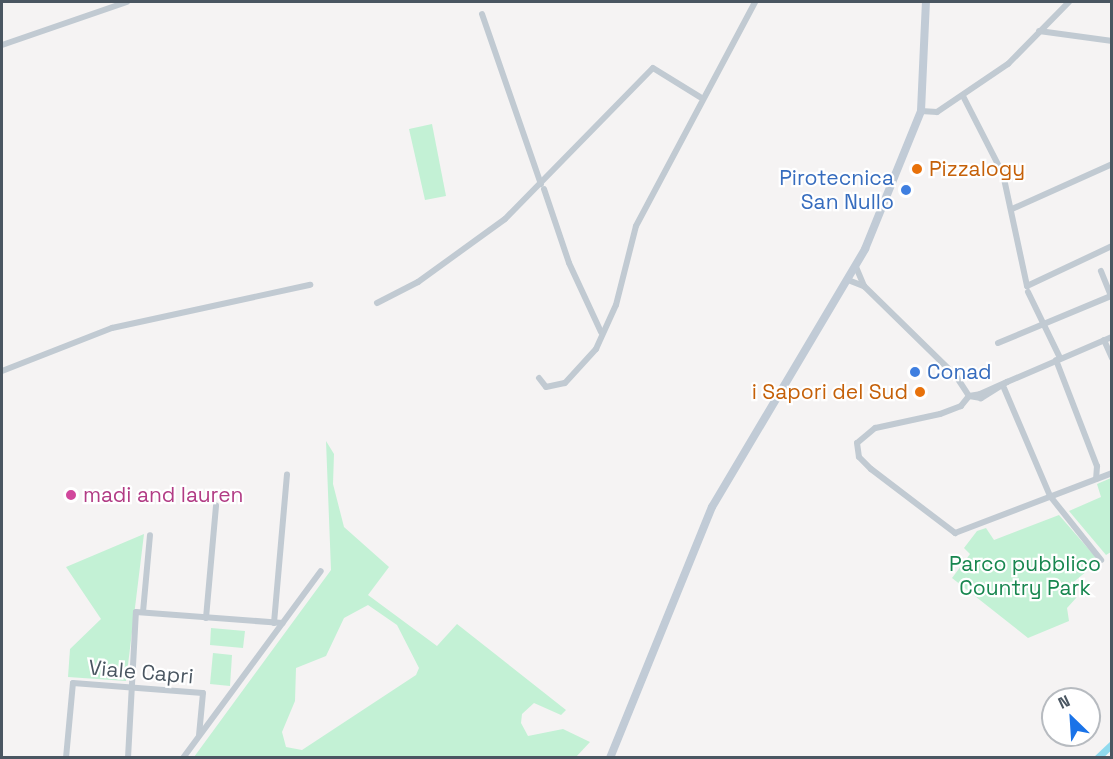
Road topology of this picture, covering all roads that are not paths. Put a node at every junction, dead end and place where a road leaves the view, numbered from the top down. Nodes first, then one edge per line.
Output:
1 (127, 2) edge
2 (755, 2) edge
3 (926, 2) edge
4 (1070, 2) edge
5 (482, 14) dead end
6 (1039, 31) junction
7 (1112, 41) edge
8 (2, 45) edge
9 (963, 96) junction
10 (700, 97) junction
11 (921, 111) junction
12 (1112, 164) edge
13 (543, 187) junction
14 (1012, 209) junction
15 (1112, 246) edge
16 (856, 267) junction
17 (1101, 271) dead end
18 (848, 280) junction
19 (310, 285) dead end
20 (864, 286) junction
21 (1028, 292) dead end
22 (377, 303) dead end
23 (1045, 324) junction
24 (601, 332) junction
25 (1112, 338) edge
26 (1104, 340) junction
27 (998, 343) dead end
28 (1112, 358) edge
29 (1058, 359) junction
30 (2, 371) edge
31 (538, 378) dead end
32 (1005, 385) junction
33 (969, 396) junction
34 (1112, 473) edge
35 (287, 475) dead end
36 (1096, 479) junction
37 (1050, 496) junction
38 (216, 506) dead end
39 (150, 535) dead end
40 (1101, 560) dead end
41 (321, 571) dead end
42 (143, 612) junction
43 (206, 618) junction
44 (274, 623) junction
45 (283, 623) junction
46 (132, 687) junction
47 (199, 735) junction
48 (66, 758) edge
49 (128, 758) edge
50 (183, 758) edge
51 (610, 758) edge

1 - 8 street
2 - 10 street
3 - 11 street
4 - 6 street
5 - 13 street
6 - 7 street
6 - 9 street
9 - 11 street
9 - 14 street
10 - 13 street
10 - 24 street
11 - 16 street
12 - 14 street
13 - 22 street
13 - 24 street
14 - 15 street
16 - 18 street
16 - 20 street
17 - 23 street
18 - 20 street
18 - 51 street
19 - 30 street
20 - 33 street
21 - 23 street
23 - 27 street
23 - 29 street
24 - 31 street
25 - 26 street
26 - 28 street
26 - 29 street
29 - 32 street
29 - 36 street
32 - 33 street
32 - 37 street
33 - 37 street
34 - 36 street
35 - 44 street
36 - 37 street
37 - 40 street
38 - 43 street
39 - 42 street
41 - 45 street
42 - 43 street
42 - 46 street
43 - 44 street
44 - 45 street
45 - 47 street
46 - 47 street, Viale Capri
46 - 48 street, Viale Capri
46 - 49 street
47 - 50 street

